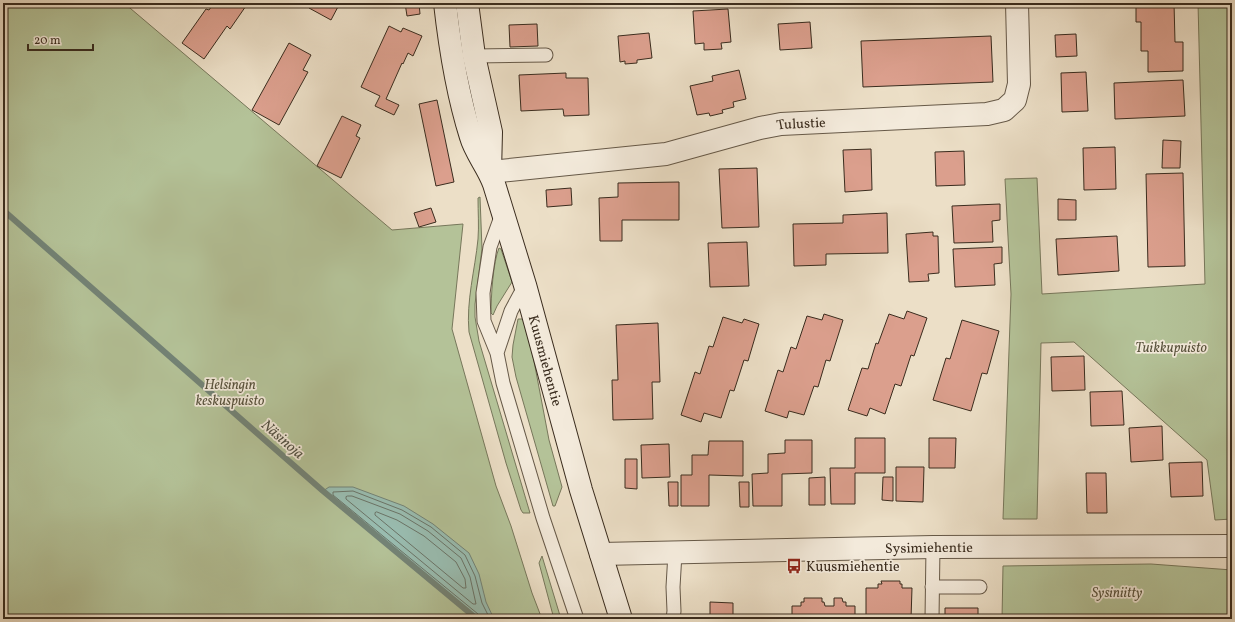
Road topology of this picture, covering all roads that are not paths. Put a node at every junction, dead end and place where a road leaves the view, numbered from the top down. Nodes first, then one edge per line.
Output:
1 (445, 3) edge
2 (467, 3) edge
3 (1017, 3) edge
4 (546, 55) dead end
5 (474, 56) junction
6 (490, 172) junction
7 (503, 213) junction
8 (525, 285) junction
9 (497, 353) junction
10 (1232, 546) edge
11 (933, 547) junction
12 (675, 553) junction
13 (602, 554) junction
14 (980, 586) dead end
15 (932, 588) junction
16 (577, 619) edge
17 (621, 619) edge
18 (673, 619) edge
19 (932, 619) edge

1 - 6 street, Kuusmiehentie
2 - 5 street, Kuusmiehentie
3 - 6 street, Tulustie
4 - 5 lane
5 - 6 street, Kuusmiehentie
6 - 7 street, Kuusmiehentie
7 - 8 street, Kuusmiehentie
7 - 9 lane
8 - 9 lane, Kuusmiehentie
8 - 13 street, Kuusmiehentie
9 - 16 lane
10 - 11 street, Sysimiehentie
11 - 12 street, Sysimiehentie
11 - 15 lane
12 - 13 street, Sysimiehentie
12 - 18 lane
13 - 17 street, Kuusmiehentie
14 - 15 lane
15 - 19 lane

